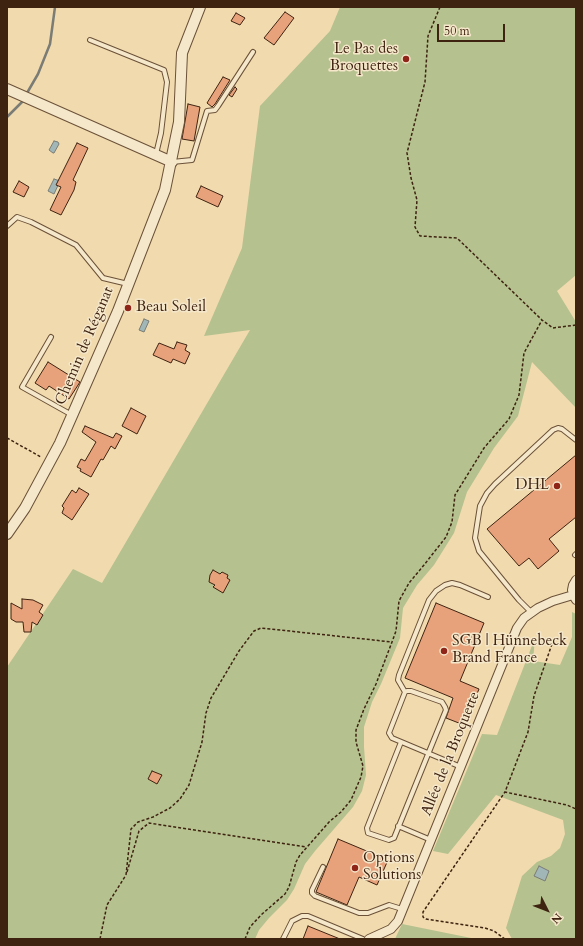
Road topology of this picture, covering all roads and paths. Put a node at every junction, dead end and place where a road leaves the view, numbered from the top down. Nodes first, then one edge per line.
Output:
1 (200, 7) edge
2 (440, 7) edge
3 (90, 40) dead end
4 (253, 52) dead end
5 (7, 89) edge
6 (156, 155) junction
7 (172, 162) junction
8 (7, 226) edge
9 (128, 284) junction
10 (542, 320) junction
11 (576, 325) edge
12 (51, 337) dead end
13 (72, 415) junction
14 (7, 438) edge
15 (576, 440) edge
16 (49, 462) junction
17 (7, 534) edge
18 (576, 580) edge
19 (488, 597) dead end
20 (574, 598) edge
21 (531, 612) junction
22 (392, 642) junction
23 (552, 644) dead end
24 (405, 692) junction
25 (401, 742) junction
26 (428, 754) junction
27 (461, 767) junction
28 (505, 792) junction
29 (576, 809) edge
30 (398, 826) junction
31 (431, 840) junction
32 (306, 847) junction
33 (323, 867) dead end
34 (126, 875) junction
35 (402, 909) junction
36 (100, 939) edge
37 (245, 939) edge
38 (284, 939) edge
39 (363, 939) edge
40 (368, 939) edge
41 (505, 939) edge

1 - 7 street, Chemin de Réganat
2 - 10 path
3 - 6 lane
4 - 7 lane
5 - 6 street
6 - 7 street
7 - 9 street, Chemin de Réganat
8 - 9 lane
9 - 13 street, Chemin de Réganat
10 - 11 path
10 - 22 path
12 - 13 lane
13 - 16 street, Chemin de Réganat
14 - 16 path
15 - 21 lane
16 - 17 street, Chemin de Réganat
18 - 20 street, Allée de la Broquette
19 - 24 lane
20 - 21 street, Allée de la Broquette
21 - 27 street, Allée de la Broquette
22 - 32 path
22 - 34 path
23 - 28 path
24 - 25 lane
24 - 26 lane
25 - 26 lane
25 - 30 lane
26 - 27 lane
26 - 30 lane
27 - 31 street, Allée de la Broquette
28 - 29 path
28 - 41 path
30 - 31 lane
31 - 35 street, Allée de la Broquette
32 - 34 path
32 - 37 path
33 - 35 lane
34 - 36 path
35 - 40 street, Allée de la Broquette
38 - 39 lane

